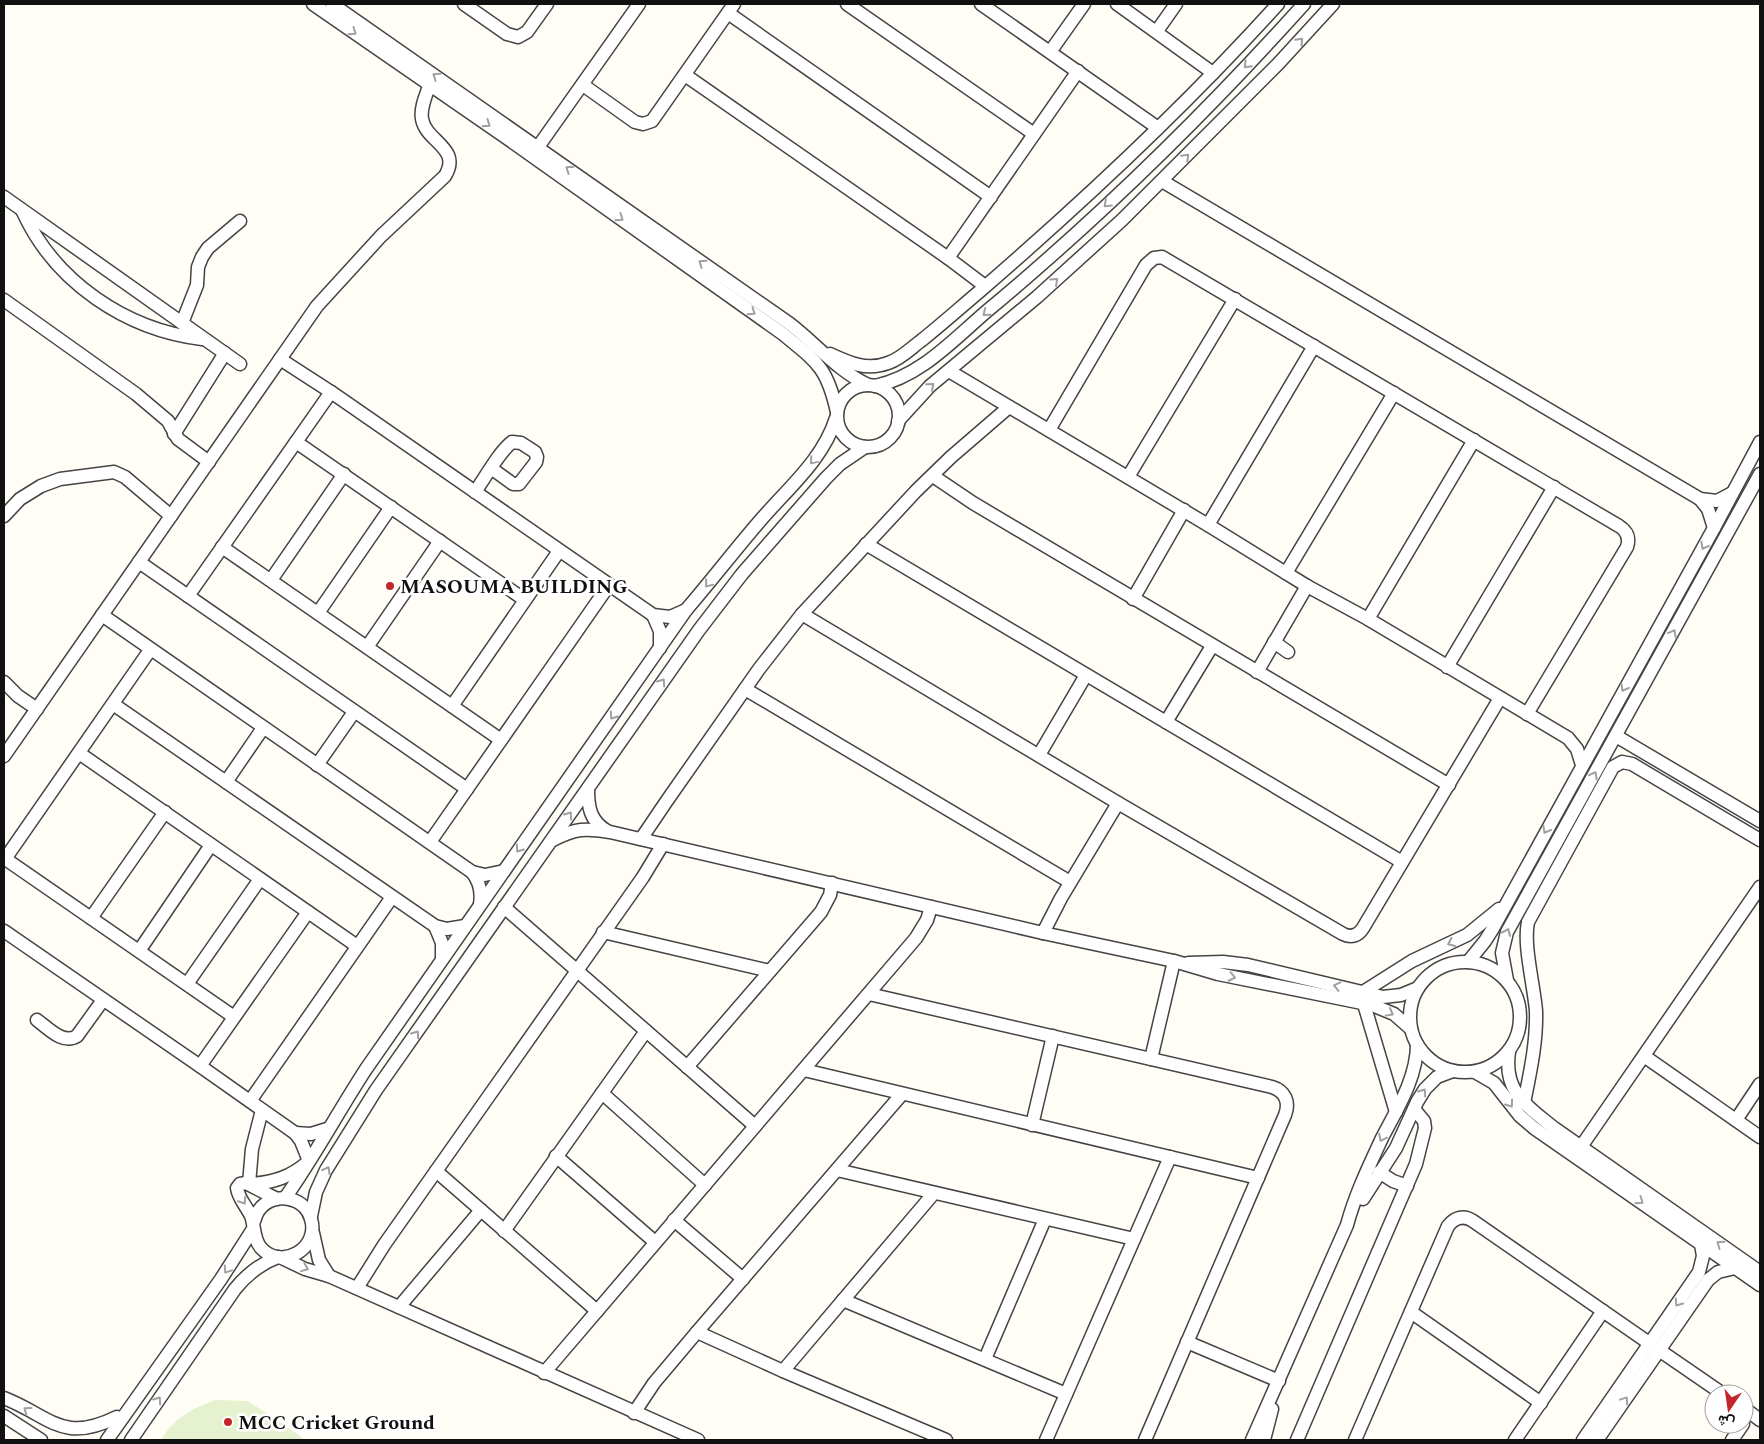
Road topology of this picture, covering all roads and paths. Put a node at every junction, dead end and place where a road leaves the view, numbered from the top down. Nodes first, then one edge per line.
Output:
1 (313, 4) edge
2 (332, 4) edge
3 (464, 4) edge
4 (547, 4) edge
5 (639, 4) edge
6 (847, 4) edge
7 (1084, 4) edge
8 (1116, 4) edge
9 (1176, 4) edge
10 (1278, 4) edge
11 (1304, 4) edge
12 (1333, 4) edge
13 (986, 5) edge
14 (731, 8) edge
15 (1282, 28) junction
16 (1157, 31) junction
17 (1250, 34) junction
18 (1050, 52) junction
19 (1078, 71) junction
20 (1213, 73) junction
21 (685, 75) junction
22 (430, 84) junction
23 (583, 85) junction
24 (1158, 128) junction
25 (1034, 134) junction
26 (538, 147) junction
27 (1128, 157) junction
28 (1162, 181) junction
29 (1124, 188) junction
30 (4, 197) edge
31 (990, 197) junction
32 (22, 210) junction
33 (240, 221) dead end
34 (1057, 251) junction
35 (1023, 254) junction
36 (948, 258) junction
37 (985, 286) junction
38 (1235, 299) junction
39 (4, 300) edge
40 (949, 318) junction
41 (182, 323) junction
42 (206, 340) junction
43 (1314, 346) junction
44 (944, 347) junction
45 (820, 350) junction
46 (225, 353) junction
47 (280, 359) junction
48 (240, 364) dead end
49 (949, 371) junction
50 (872, 385) junction
51 (332, 392) junction
52 (1394, 393) junction
53 (1008, 407) junction
54 (836, 415) junction
55 (898, 421) junction
56 (1049, 430) junction
57 (174, 434) junction
58 (1474, 440) junction
59 (296, 442) junction
60 (1760, 442) edge
61 (865, 447) junction
62 (209, 462) junction
63 (491, 468) dead end
64 (344, 474) junction
65 (1760, 474) edge
66 (933, 476) junction
67 (1128, 477) junction
68 (1554, 487) junction
69 (475, 492) junction
70 (1732, 494) junction
71 (1700, 498) junction
72 (391, 507) junction
73 (1184, 510) junction
74 (4, 516) edge
75 (171, 516) junction
76 (1208, 525) junction
77 (1714, 528) junction
78 (440, 541) junction
79 (866, 544) junction
80 (222, 547) junction
81 (559, 551) junction
82 (139, 562) junction
83 (1286, 573) junction
84 (270, 580) junction
85 (609, 585) junction
86 (1307, 586) junction
87 (188, 596) junction
88 (1133, 599) junction
89 (525, 600) junction
90 (686, 610) junction
91 (318, 613) junction
92 (802, 614) junction
93 (102, 615) junction
94 (653, 615) junction
95 (1368, 620) junction
96 (1274, 642) junction
97 (1212, 646) junction
98 (367, 647) junction
99 (660, 648) junction
100 (150, 650) junction
101 (1288, 652) dead end
102 (1447, 667) junction
103 (1257, 672) junction
104 (1086, 675) junction
105 (4, 682) edge
106 (745, 689) junction
107 (1500, 698) junction
108 (113, 704) junction
109 (452, 706) junction
110 (37, 709) junction
111 (354, 712) junction
112 (1527, 714) junction
113 (1166, 722) junction
114 (262, 728) junction
115 (1599, 734) junction
116 (1616, 736) junction
117 (1568, 738) junction
118 (501, 740) junction
119 (79, 753) junction
120 (1039, 755) junction
121 (4, 756) edge
122 (1582, 765) junction
123 (317, 766) junction
124 (226, 782) junction
125 (1449, 785) junction
126 (467, 789) junction
127 (588, 789) junction
128 (1118, 803) junction
129 (165, 812) junction
130 (1760, 821) edge
131 (610, 832) junction
132 (641, 839) junction
133 (1760, 840) edge
134 (551, 841) junction
135 (430, 842) junction
136 (211, 844) junction
137 (663, 844) junction
138 (4, 859) edge
139 (1402, 862) junction
140 (504, 871) junction
141 (472, 872) junction
142 (260, 879) junction
143 (1070, 882) junction
144 (832, 883) junction
145 (1760, 887) edge
146 (392, 896) junction
147 (1756, 903) edge
148 (480, 904) junction
149 (1505, 905) junction
150 (504, 907) junction
151 (931, 907) junction
152 (308, 912) junction
153 (91, 918) junction
154 (435, 926) junction
155 (465, 926) junction
156 (4, 931) edge
157 (603, 932) junction
158 (1043, 933) junction
159 (357, 946) junction
160 (139, 951) junction
161 (441, 961) junction
162 (1180, 962) junction
163 (1468, 962) junction
164 (576, 971) junction
165 (770, 971) junction
166 (1506, 980) junction
167 (187, 984) junction
168 (1418, 988) junction
169 (869, 994) junction
170 (1364, 998) junction
171 (103, 1000) junction
172 (234, 1017) junction
173 (37, 1020) dead end
174 (1411, 1029) junction
175 (646, 1031) junction
176 (1053, 1036) junction
177 (1417, 1044) junction
178 (1508, 1052) junction
179 (1644, 1056) junction
180 (1151, 1059) junction
181 (200, 1066) junction
182 (687, 1067) junction
183 (804, 1070) junction
184 (1453, 1071) junction
185 (1475, 1072) junction
186 (1760, 1084) edge
187 (602, 1093) junction
188 (902, 1094) junction
189 (250, 1101) junction
190 (1524, 1104) junction
191 (1414, 1109) junction
192 (262, 1110) junction
193 (1396, 1112) junction
194 (1736, 1120) junction
195 (1032, 1125) junction
196 (755, 1126) junction
197 (327, 1129) junction
198 (294, 1133) junction
199 (1760, 1137) edge
200 (1578, 1151) junction
201 (556, 1156) junction
202 (1170, 1157) junction
203 (309, 1161) junction
204 (838, 1170) junction
205 (436, 1171) junction
206 (1379, 1172) junction
207 (1258, 1178) junction
208 (249, 1184) junction
209 (705, 1185) junction
210 (1407, 1186) junction
211 (934, 1193) junction
212 (281, 1198) junction
213 (481, 1210) junction
214 (311, 1216) junction
215 (1045, 1219) junction
216 (674, 1220) junction
217 (1347, 1225) junction
218 (253, 1226) junction
219 (504, 1231) junction
220 (313, 1233) junction
221 (1134, 1239) junction
222 (656, 1242) junction
223 (1701, 1244) junction
224 (280, 1257) junction
225 (1735, 1268) junction
226 (1760, 1272) edge
227 (329, 1276) junction
228 (743, 1279) junction
229 (1700, 1281) junction
230 (1760, 1286) edge
231 (357, 1288) junction
232 (843, 1300) junction
233 (399, 1307) junction
234 (597, 1311) junction
235 (1604, 1311) junction
236 (1410, 1312) junction
237 (697, 1332) junction
238 (1187, 1342) junction
239 (1654, 1347) junction
240 (985, 1360) junction
241 (783, 1371) junction
242 (544, 1373) junction
243 (1279, 1381) junction
244 (1708, 1384) edge
245 (1066, 1394) junction
246 (4, 1398) edge
247 (1541, 1403) junction
248 (129, 1408) junction
249 (634, 1413) junction
250 (4, 1416) edge
251 (922, 1436) edge
252 (74, 1438) edge
253 (41, 1440) edge
254 (106, 1440) edge
255 (131, 1440) edge
256 (698, 1440) edge
257 (946, 1440) edge
258 (1046, 1440) edge
259 (1145, 1440) edge
260 (1252, 1440) edge
261 (1264, 1440) edge
262 (1297, 1440) edge
263 (1355, 1440) edge
264 (1515, 1440) edge
265 (1583, 1440) edge
266 (1597, 1440) edge

1 -> 22 street
26 -> 2 street
3 - 4 street
5 - 23 street
6 - 25 street
7 - 18 street
8 - 16 street
9 - 16 street
10 - 17 street
11 - 15 street
28 -> 12 street
13 - 18 street
14 - 21 street
14 - 31 street
15 - 17 street
15 -> 29 street
16 - 20 street
17 - 20 street
18 - 19 street
19 - 24 street
19 - 25 street
20 - 24 street
21 - 23 street
21 - 36 street
22 - 47 street
22 -> 54 street
23 - 26 street
24 - 27 street
25 - 31 street
45 -> 26 street
27 - 29 street
27 - 35 street
49 -> 28 street
28 - 71 street
29 -> 34 street
30 - 32 street
31 - 36 street
32 - 41 street
32 - 42 street
33 - 41 street
34 - 35 street
34 -> 44 street
35 - 37 street
36 - 37 street
37 - 40 street
38 - 43 street
38 - 56 street
38 - 67 street
39 - 57 street
40 - 44 street
40 - 45 street
41 - 42 street
42 - 46 street
43 - 52 street
43 - 76 street
44 - 50 street
45 - 50 street
46 - 48 street
46 - 57 street
47 - 51 street
47 - 62 street
49 - 53 street
55 -> 49 street
50 - 54 street
50 - 55 street
51 - 59 street
51 - 69 street
52 - 58 street
52 - 83 street
53 - 56 street
53 - 66 street
54 - 61 street
54 -> 90 street
55 - 61 street
56 - 67 street
57 - 62 street
58 - 68 street
58 - 95 street
59 - 64 street
59 - 80 street
60 - 70 street
127 -> 61 street
62 - 75 street
63 - 69 street
64 - 72 street
64 - 84 street
116 -> 65 street
66 - 79 street
66 - 88 street
67 - 73 street
68 - 102 street
68 - 112 street
69 - 81 street
70 - 71 street
70 - 77 street
71 - 77 street
72 - 78 street
72 - 91 street
73 - 76 street
73 - 88 street
74 - 75 street
75 - 82 street
76 - 83 street
77 -> 115 street
78 - 89 street
78 - 98 street
79 - 92 street
79 - 104 street
80 - 84 street
80 - 87 street
81 - 85 street
81 - 89 street
82 - 87 street
82 - 93 street
83 - 86 street
84 - 91 street
85 - 94 street
85 - 118 street
86 - 95 street
86 - 96 street
87 - 111 street
88 - 97 street
89 - 109 street
90 - 94 street
90 - 99 street
91 - 98 street
92 - 106 street
92 - 120 street
93 - 100 street
93 - 110 street
94 - 99 street
95 - 102 street
96 - 101 street
96 - 103 street
97 - 103 street
97 - 113 street
98 - 109 street
99 -> 140 street
100 - 108 street
100 - 114 street
102 - 107 street
103 - 125 street
104 - 113 street
104 - 120 street
105 - 110 street
106 - 132 street
106 - 143 street
107 - 112 street
107 - 125 street
108 - 119 street
108 - 124 street
109 - 118 street
110 - 121 street
111 - 123 street
111 - 126 street
112 - 117 street
113 - 139 street
114 - 123 street
114 - 124 street
115 - 117 street
115 - 122 street
116 - 130 street
166 -> 116 street
117 - 122 street
118 - 126 street
119 - 129 street
119 - 138 street
120 - 128 street
122 -> 149 street
123 - 135 street
124 - 146 street
125 - 139 street
126 - 135 street
127 - 131 street
134 -> 127 street
128 - 139 street
128 - 143 street
129 - 136 street
129 - 153 street
131 - 132 street
131 - 134 street
132 - 137 street
133 - 190 street
134 - 150 street
135 - 141 street
136 - 142 street
136 - 160 street
137 - 144 street
137 - 157 street
138 - 153 street
140 - 141 street
140 - 148 street
141 - 148 street
142 - 152 street
142 - 167 street
143 - 158 street
144 - 151 street
144 - 165 street
145 - 147 street
146 - 154 street
146 - 159 street
147 - 179 street
148 - 155 street
149 - 163 street
149 -> 170 street
150 - 164 street
214 -> 150 street
151 - 158 street
151 - 169 street
152 - 159 street
152 - 172 street
153 - 160 street
154 - 155 street
154 - 161 street
155 - 161 street
156 - 171 street
157 - 164 street
157 - 165 street
158 - 162 street
159 - 189 street
160 - 167 street
161 - 197 street
162 - 170 street
162 - 180 street
163 - 166 street
163 - 168 street
164 - 175 street
164 - 205 street
165 - 182 street
166 - 178 street
167 - 172 street
168 - 170 street
168 - 174 street
169 - 176 street
169 - 183 street
170 -> 174 street
170 - 193 street
171 - 173 street
171 - 181 street
172 - 181 street
174 - 177 street
175 - 182 street
175 - 187 street
176 - 180 street
176 - 195 street
177 - 184 street
177 - 193 street
178 - 185 street
178 - 190 street
179 - 194 street
179 - 200 street
180 - 207 street
181 - 189 street
182 - 196 street
183 - 188 street
183 - 196 street
184 - 185 street
191 -> 184 street
185 -> 200 street
186 - 194 street
187 - 201 street
187 - 209 street
188 - 195 street
188 - 204 street
189 - 192 street
190 - 200 street
191 - 206 street
191 - 210 street
192 - 198 street
192 - 208 street
193 -> 217 street
194 - 199 street
195 - 202 street
196 - 209 street
197 - 198 street
197 - 203 street
198 - 203 street
200 -> 223 street
226 -> 200 street
201 - 219 street
201 - 222 street
202 - 207 street
202 - 221 street
203 - 208 street
203 - 212 street
204 - 211 street
204 - 228 street
205 - 213 street
205 - 231 street
206 - 210 street
206 - 217 street
207 - 238 street
208 - 212 street
208 -> 218 street
209 - 216 street
210 - 262 street
211 - 215 street
211 - 232 street
212 - 214 street
212 - 218 street
213 - 219 street
213 - 233 street
214 - 220 street
215 - 221 street
215 - 240 street
216 - 222 street
216 - 228 street
217 - 243 street
218 - 224 street
218 -> 248 street
219 - 234 street
220 - 224 street
220 - 227 street
221 - 245 street
222 - 234 street
223 - 225 street
223 - 229 street
224 -> 227 street
255 -> 224 street
225 - 229 street
225 - 230 street
227 - 231 street
228 - 237 street
229 - 239 street
231 - 233 street
232 - 240 street
232 - 241 street
233 - 242 street
234 - 242 street
235 - 236 street
235 - 239 street
235 - 247 street
236 - 247 street
236 - 263 street
237 - 241 street
237 - 249 street
238 - 243 street
238 - 259 street
239 - 244 street
239 - 265 street
266 -> 239 street
240 - 245 street
241 - 251 street
242 - 249 street
243 - 260 street
243 - 261 street
245 - 258 street
252 -> 246 street
247 - 264 street
248 - 252 street
248 - 254 street
249 - 256 street
250 - 253 street
251 - 257 street

